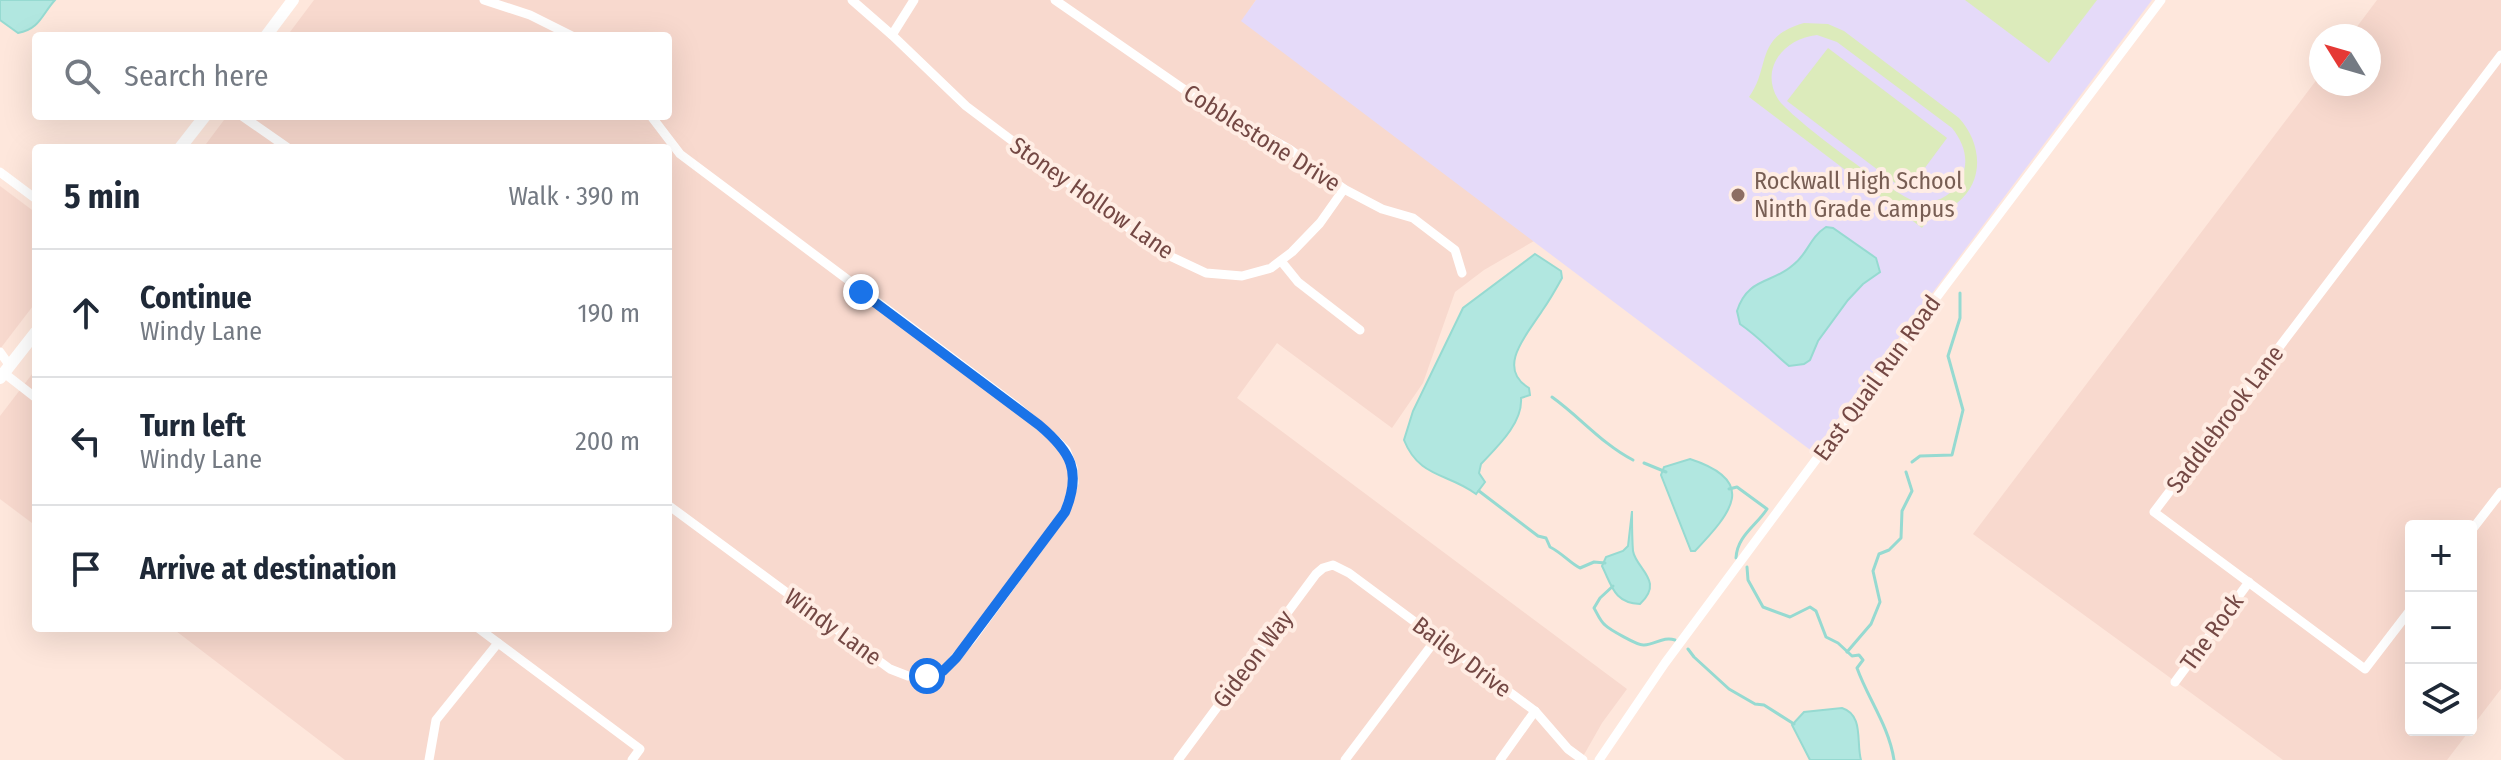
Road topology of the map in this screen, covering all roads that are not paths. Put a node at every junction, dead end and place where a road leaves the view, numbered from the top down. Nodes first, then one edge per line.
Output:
1 (293, 0) edge
2 (484, 0) edge
3 (852, 0) edge
4 (914, 0) edge
5 (1055, 0) edge
6 (2161, 0) edge
7 (269, 32) edge
8 (564, 32) edge
9 (892, 35) junction
10 (2501, 55) edge
11 (202, 120) edge
12 (248, 120) edge
13 (654, 120) edge
14 (183, 144) edge
15 (282, 144) edge
16 (0, 172) edge
17 (1344, 189) junction
18 (32, 196) edge
19 (1281, 261) junction
20 (1462, 273) dead end
21 (1360, 330) dead end
22 (32, 337) edge
23 (0, 352) edge
24 (3, 370) edge
25 (32, 395) edge
26 (2501, 492) edge
27 (672, 508) edge
28 (2477, 523) edge
29 (1333, 565) joint
30 (2249, 582) junction
31 (2405, 617) edge
32 (483, 632) edge
33 (1437, 638) junction
34 (498, 643) junction
35 (2175, 682) dead end
36 (1535, 711) junction
37 (429, 760) edge
38 (632, 760) edge
39 (1178, 760) edge
40 (1345, 760) edge
41 (1500, 760) edge
42 (1583, 760) edge
43 (1599, 760) edge

1 - 7 main road
2 - 8 street
3 - 9 street, Stoney Hollow Lane
4 - 9 street
5 - 17 street, Cobblestone Drive
6 - 43 street, East Quail Run Road
9 - 19 street, Stoney Hollow Lane
10 - 30 street, Saddlebrook Lane
11 - 14 main road
12 - 15 street
13 - 27 street, Windy Lane
16 - 18 street
17 - 19 street, Stoney Hollow Lane
17 - 20 street, Cobblestone Drive
19 - 21 street
22 - 24 main road
23 - 24 street
24 - 25 street
26 - 28 street
29 - 33 street, Bailey Drive
29 - 39 street, Gideon Way
30 - 31 street, Saddlebrook Lane
30 - 35 street, The Rock
32 - 34 street
33 - 36 street, Bailey Drive
33 - 40 street
34 - 37 street
34 - 38 street
36 - 41 street
36 - 42 street, Bailey Drive

